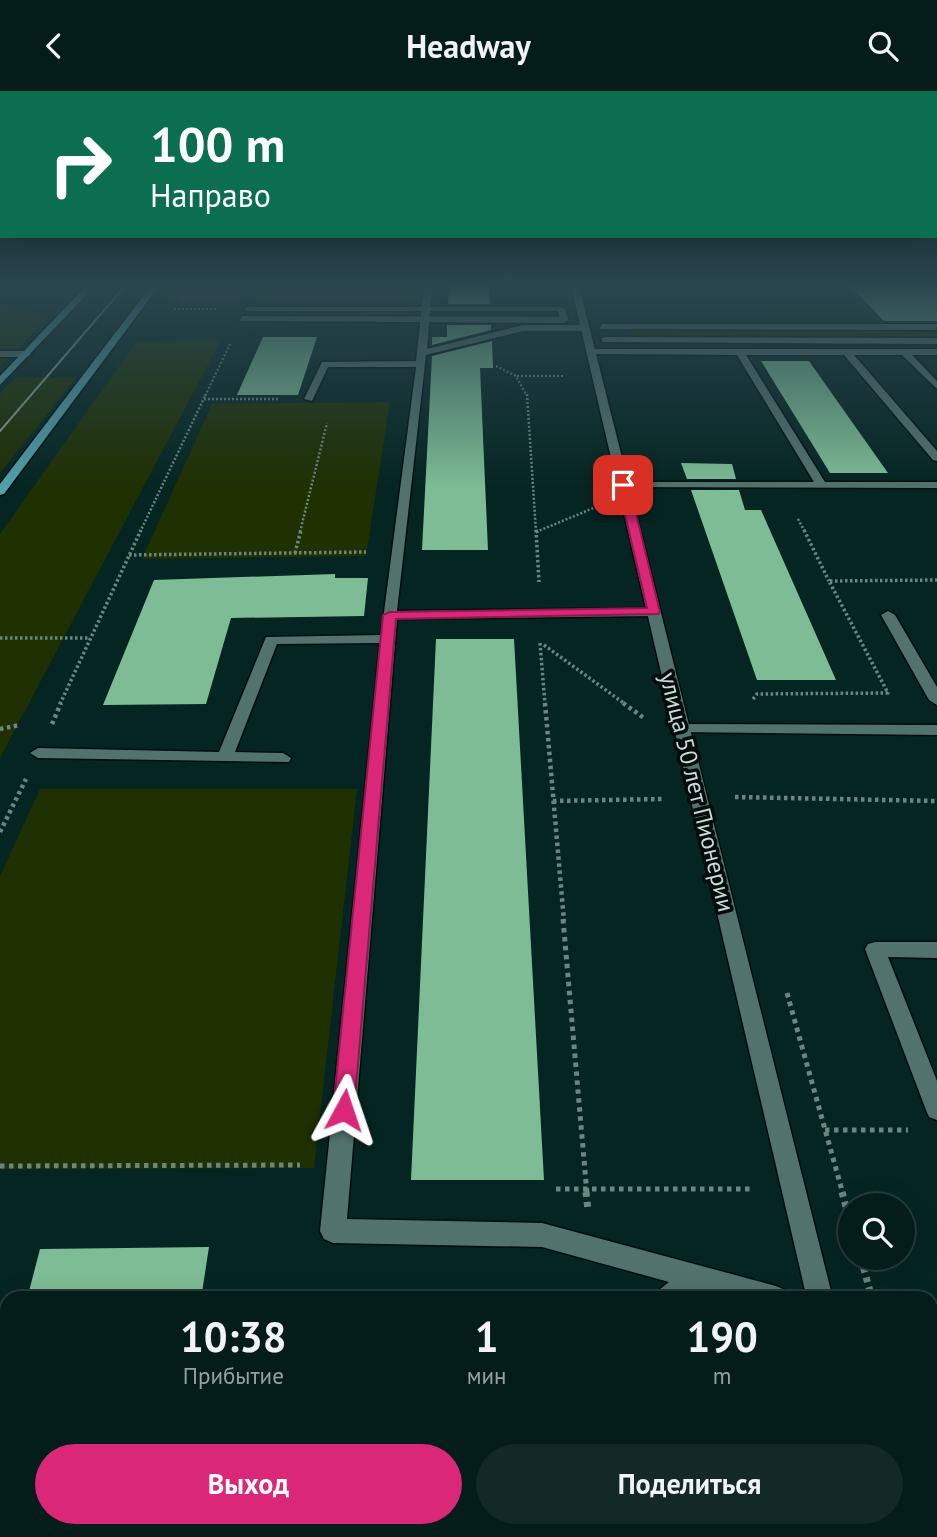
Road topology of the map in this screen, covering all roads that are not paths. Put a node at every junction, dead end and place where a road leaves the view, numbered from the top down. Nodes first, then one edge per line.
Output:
1 (27, 353) edge
2 (104, 353) edge
3 (422, 353) edge
4 (439, 353) edge
5 (591, 353) edge
6 (741, 353) edge
7 (848, 353) edge
8 (905, 353) edge
9 (421, 359) junction
10 (0, 382) edge
11 (937, 386) edge
12 (309, 399) road end
13 (937, 458) edge
14 (623, 485) junction
15 (937, 485) edge
16 (822, 486) junction
17 (0, 492) edge
18 (654, 612) junction
19 (390, 615) junction
20 (888, 615) dead end
21 (387, 639) junction
22 (937, 700) edge
23 (682, 729) junction
24 (937, 730) edge
25 (38, 753) road end
26 (225, 757) junction
27 (283, 758) dead end
28 (937, 950) edge
29 (937, 1110) edge
30 (698, 1277) junction
31 (679, 1291) edge
32 (748, 1291) edge
33 (818, 1291) edge

1 - 10 main road
2 - 17 main road
3 - 9 street
4 - 9 street
5 - 14 street, улица 50 лет Пионерии
6 - 16 street
7 - 13 street
8 - 11 street
9 - 12 street
9 - 19 street
14 - 16 street
14 - 18 street, улица 50 лет Пионерии
15 - 16 street
18 - 19 street
18 - 23 street, улица 50 лет Пионерии
19 - 21 street
20 - 22 street
21 - 26 street
21 - 30 street
23 - 24 street
23 - 33 street, улица 50 лет Пионерии
25 - 26 street
26 - 27 street
28 - 29 street
30 - 31 street
30 - 32 street

